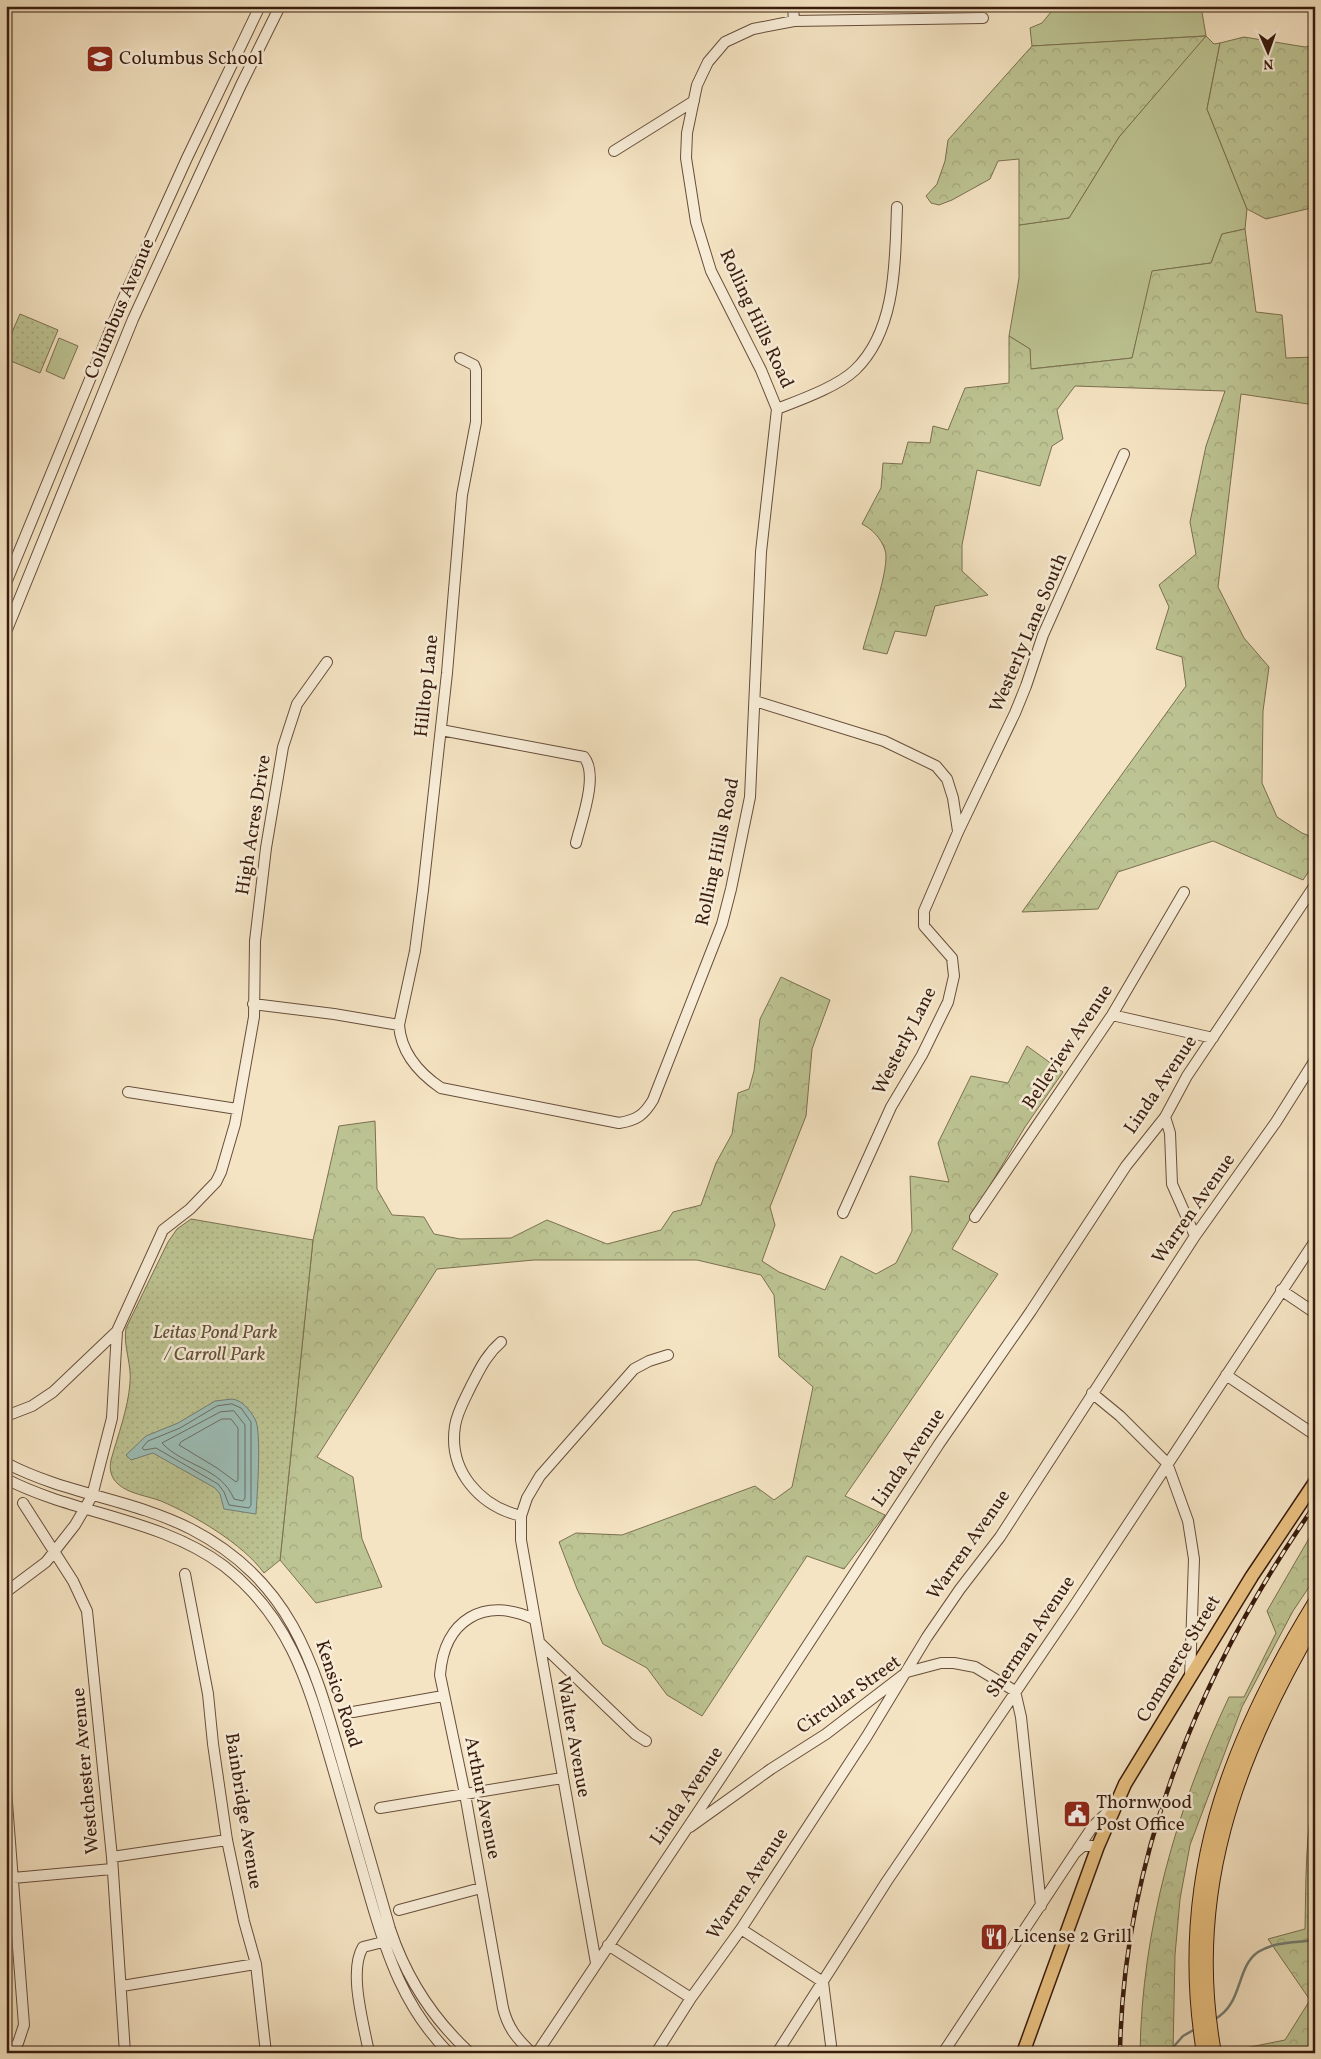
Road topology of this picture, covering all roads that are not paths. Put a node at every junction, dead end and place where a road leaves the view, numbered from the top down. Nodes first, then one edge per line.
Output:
1 (260, 6) edge
2 (280, 6) edge
3 (793, 6) edge
4 (983, 18) dead end
5 (794, 21) junction
6 (694, 101) junction
7 (614, 150) dead end
8 (896, 207) dead end
9 (157, 224) junction
10 (172, 232) junction
11 (460, 358) dead end
12 (777, 409) junction
13 (1124, 454) dead end
14 (6, 584) edge
15 (6, 632) edge
16 (328, 662) dead end
17 (755, 701) junction
18 (441, 730) junction
19 (988, 769) joint
20 (958, 832) junction
21 (576, 843) dead end
22 (1315, 885) edge
23 (1184, 892) dead end
24 (253, 1004) junction
25 (1112, 1016) junction
26 (400, 1025) junction
27 (1213, 1038) junction
28 (1315, 1060) edge
29 (128, 1092) dead end
30 (237, 1109) junction
31 (1165, 1116) junction
32 (843, 1213) dead end
33 (975, 1217) dead end
34 (1195, 1236) junction
35 (1315, 1240) edge
36 (1281, 1290) junction
37 (1315, 1313) edge
38 (116, 1331) junction
39 (501, 1342) dead end
40 (668, 1355) dead end
41 (1226, 1375) junction
42 (1092, 1394) junction
43 (6, 1416) edge
44 (1315, 1436) edge
45 (6, 1462) edge
46 (1167, 1462) junction
47 (6, 1479) edge
48 (1315, 1482) edge
49 (23, 1503) dead end
50 (88, 1503) junction
51 (521, 1516) junction
52 (54, 1552) junction
53 (185, 1574) dead end
54 (6, 1592) edge
55 (1315, 1603) edge
56 (534, 1619) junction
57 (1315, 1622) edge
58 (539, 1642) junction
59 (907, 1672) junction
60 (1190, 1678) junction
61 (1015, 1691) junction
62 (443, 1696) junction
63 (354, 1712) dead end
64 (646, 1741) dead end
65 (562, 1778) junction
66 (6, 1790) edge
67 (465, 1794) junction
68 (1116, 1803) junction
69 (380, 1808) dead end
70 (7, 1810) edge
71 (685, 1831) junction
72 (227, 1840) junction
73 (1098, 1846) junction
74 (1075, 1853) junction
75 (112, 1857) junction
76 (112, 1869) junction
77 (13, 1878) junction
78 (481, 1888) junction
79 (1041, 1906) junction
80 (399, 1910) dead end
81 (741, 1929) junction
82 (383, 1942) junction
83 (608, 1945) junction
84 (596, 1963) junction
85 (256, 1964) junction
86 (823, 1982) junction
87 (122, 1986) junction
88 (691, 1998) junction
89 (1203, 2010) junction
90 (1206, 2037) junction
91 (10, 2053) edge
92 (125, 2053) edge
93 (266, 2053) edge
94 (369, 2053) edge
95 (449, 2053) edge
96 (470, 2053) edge
97 (532, 2053) edge
98 (537, 2053) edge
99 (656, 2053) edge
100 (777, 2053) edge
101 (832, 2053) edge
102 (943, 2053) edge
103 (1023, 2053) edge
104 (1204, 2053) edge
105 (1214, 2053) edge

1 - 9 street, Columbus Avenue
2 - 10 street, Columbus Avenue
3 - 5 street
4 - 5 street, Rolling Hills Road
5 - 6 street, Rolling Hills Road
6 - 7 street
6 - 12 street, Rolling Hills Road
8 - 12 street
9 - 10 street
9 - 14 street, Columbus Avenue
10 - 15 street, Columbus Avenue
11 - 18 street, Hilltop Lane
12 - 17 street, Rolling Hills Road
13 - 19 street, Westerly Lane South
16 - 24 street, High Acres Drive
17 - 20 street
17 - 26 street, Rolling Hills Road
18 - 21 street
18 - 26 street, Hilltop Lane
19 - 20 street, Westerly Lane
20 - 32 street, Westerly Lane
22 - 27 street, Linda Avenue
23 - 25 street, Belleview Avenue
24 - 26 street
24 - 30 street
25 - 27 street
25 - 33 street, Belleview Avenue
27 - 31 street, Linda Avenue
28 - 34 street, Warren Avenue
29 - 30 street
30 - 38 street
31 - 34 street
31 - 71 street, Linda Avenue
34 - 42 street, Warren Avenue
35 - 36 street, Sherman Avenue
36 - 37 street
36 - 41 street, Sherman Avenue
38 - 43 street
38 - 50 street
39 - 51 street
40 - 51 street
41 - 44 street
41 - 46 street, Sherman Avenue
42 - 46 street
42 - 59 street, Warren Avenue
45 - 50 street, Kensico Road
46 - 60 street
46 - 61 street, Sherman Avenue
47 - 50 street, Kensico Road
48 - 60 main road, Commerce Street
49 - 52 street, Westchester Avenue
50 - 52 street
50 - 82 street, Kensico Road
50 - 96 street, Kensico Road
51 - 56 street, Walter Avenue
52 - 54 street
52 - 75 street, Westchester Avenue
53 - 72 street, Bainbridge Avenue
55 - 89 highway
56 - 58 street, Walter Avenue
56 - 62 street, Arthur Avenue
57 - 89 highway
58 - 64 street
58 - 65 street, Walter Avenue
59 - 61 street, Circular Street
59 - 71 street, Circular Street
59 - 81 street, Warren Avenue
60 - 68 main road, Commerce Street
61 - 79 street
61 - 86 street, Sherman Avenue
62 - 63 street
62 - 67 street, Arthur Avenue
65 - 67 street
65 - 84 street, Walter Avenue
66 - 70 street
67 - 69 street
67 - 78 street, Arthur Avenue
68 - 73 main road
68 - 74 street, Commerce Street
70 - 77 street
71 - 83 street, Linda Avenue
72 - 75 street
72 - 85 street, Bainbridge Avenue
73 - 74 street
73 - 103 main road
74 - 79 street, Commerce Street
75 - 76 street, Westchester Avenue
76 - 77 street
76 - 87 street, Westchester Avenue
77 - 91 street
78 - 80 street
78 - 97 street, Arthur Avenue
79 - 102 street, Commerce Street
81 - 86 street
81 - 88 street, Warren Avenue
82 - 94 street
82 - 95 street, Kensico Road
83 - 84 street, Linda Avenue
83 - 88 street
84 - 98 street, Linda Avenue
85 - 87 street
85 - 93 street, Bainbridge Avenue
86 - 100 street, Sherman Avenue
86 - 101 street
87 - 92 street, Westchester Avenue
88 - 99 street, Warren Avenue
89 - 90 highway
90 - 104 highway
90 - 105 highway

